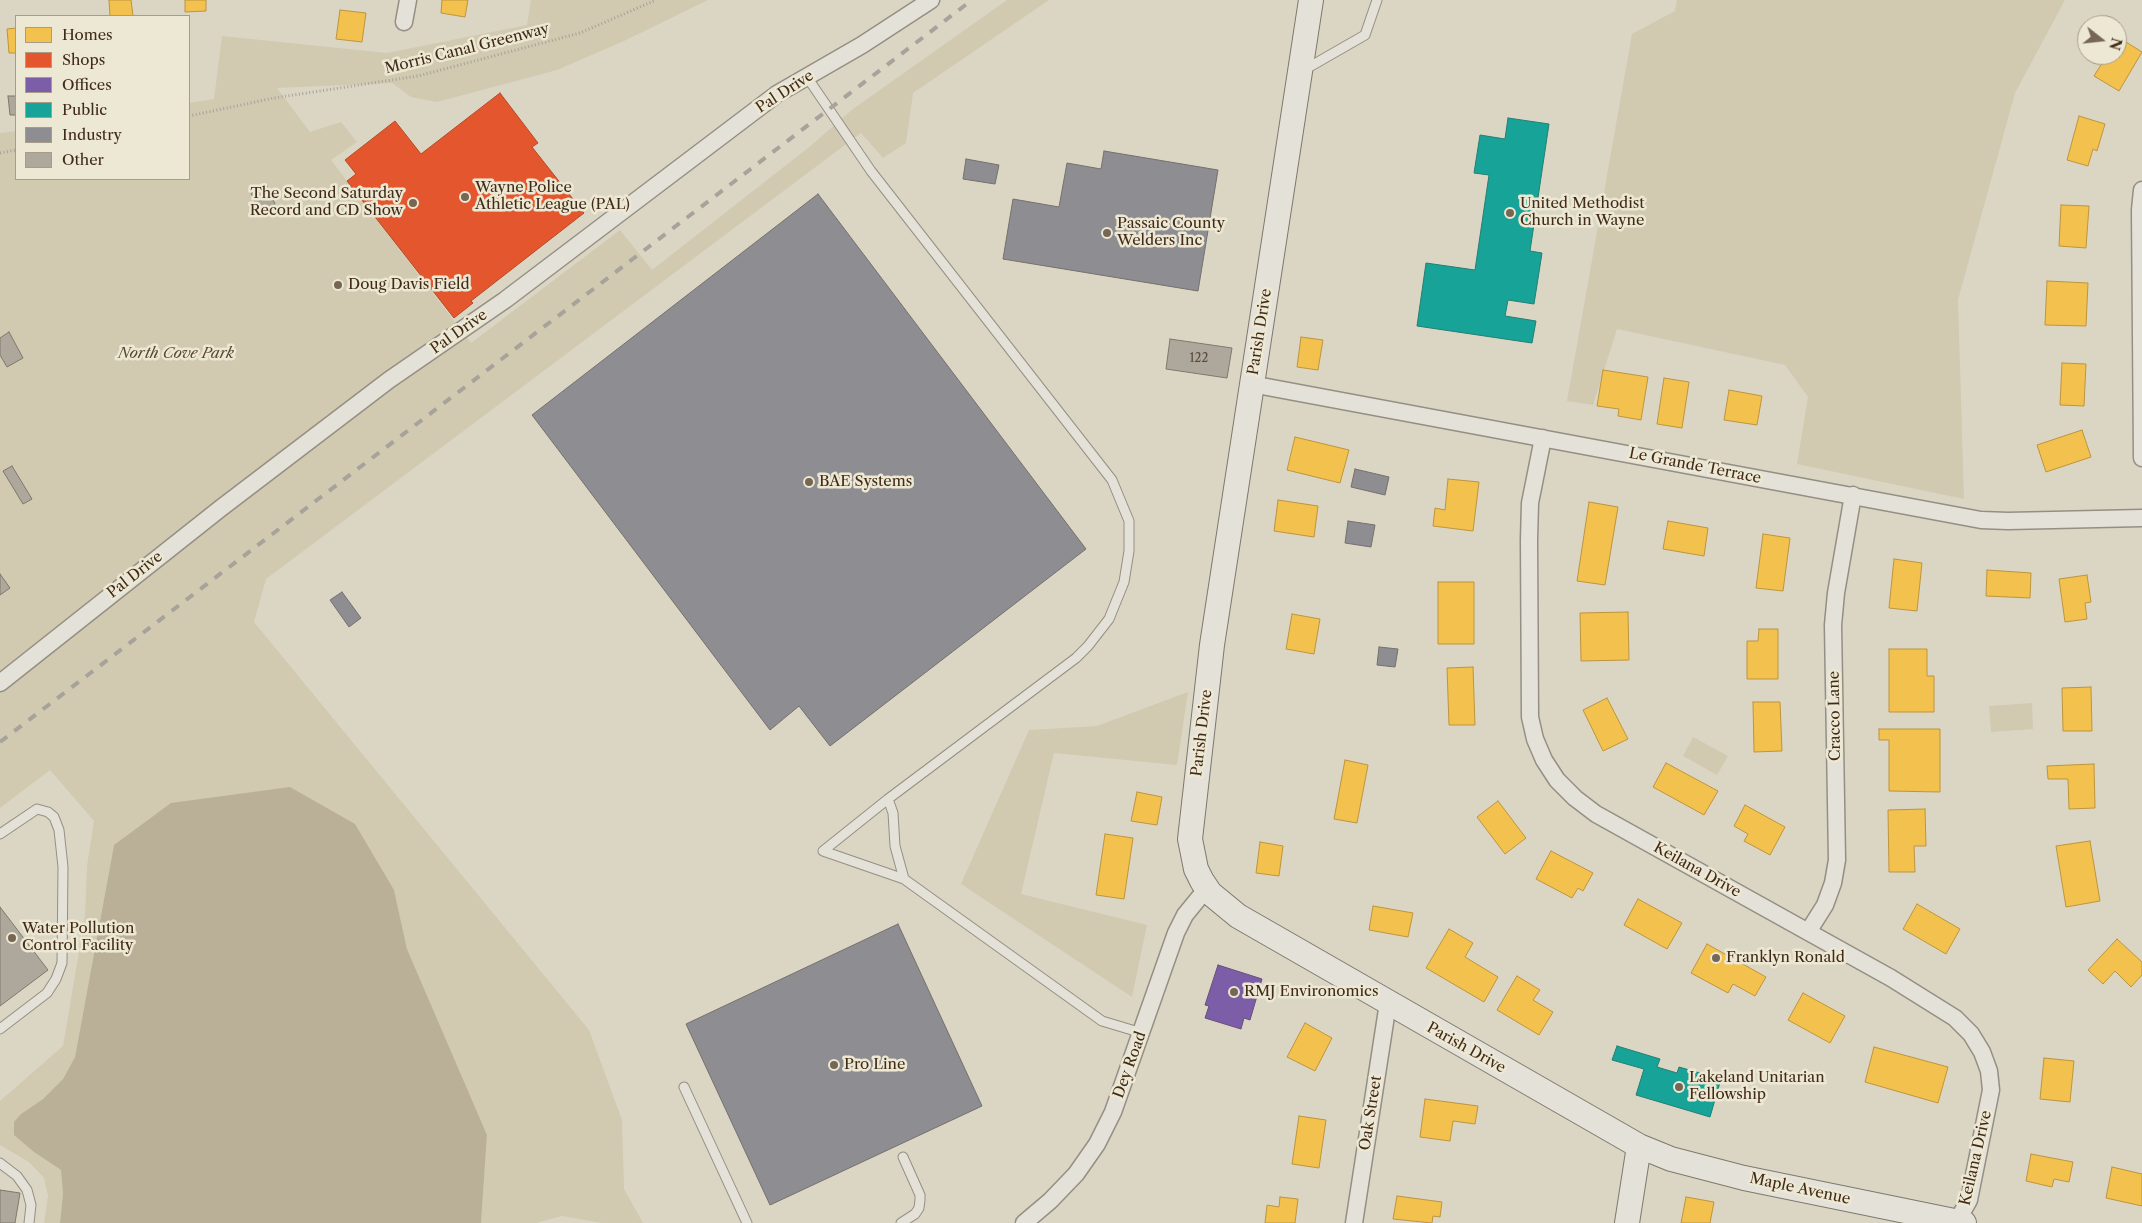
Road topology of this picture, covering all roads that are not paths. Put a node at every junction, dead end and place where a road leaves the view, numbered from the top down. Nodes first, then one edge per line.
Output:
1 (408, 0) edge
2 (931, 0) edge
3 (1311, 0) edge
4 (1377, 0) edge
5 (404, 22) dead end
6 (1301, 71) junction
7 (807, 77) junction
8 (2142, 190) edge
9 (1251, 384) junction
10 (1543, 438) junction
11 (2142, 458) edge
12 (1854, 495) junction
13 (2142, 518) edge
14 (0, 683) edge
15 (888, 799) junction
16 (0, 834) edge
17 (904, 878) junction
18 (1207, 888) junction
19 (1808, 932) junction
20 (1388, 1004) junction
21 (0, 1029) edge
22 (1142, 1033) junction
23 (684, 1087) dead end
24 (1639, 1146) junction
25 (903, 1157) dead end
26 (0, 1163) edge
27 (1959, 1222) edge
28 (29, 1223) edge
29 (747, 1223) edge
30 (901, 1223) edge
31 (1024, 1223) edge
32 (1354, 1223) edge
33 (1627, 1223) edge

1 - 5 street
2 - 7 street, Pal Drive
3 - 6 street, Parish Drive
4 - 6 lane
6 - 9 street, Parish Drive
7 - 14 street, Pal Drive
7 - 15 lane
8 - 11 street
9 - 10 street, Le Grande Terrace
9 - 18 street, Parish Drive
10 - 12 street, Le Grande Terrace
10 - 19 street, Keilana Drive
12 - 13 street, Le Grande Terrace
12 - 19 street, Cracco Lane
15 - 17 lane
15 - 17 lane
16 - 21 lane
17 - 22 lane
18 - 20 street, Parish Drive
18 - 22 street, Dey Road
19 - 27 street, Keilana Drive
20 - 24 street, Parish Drive
20 - 32 street, Oak Street
22 - 31 street, Dey Road
23 - 29 lane
24 - 27 street, Maple Avenue
24 - 33 street
25 - 30 lane
26 - 28 lane

